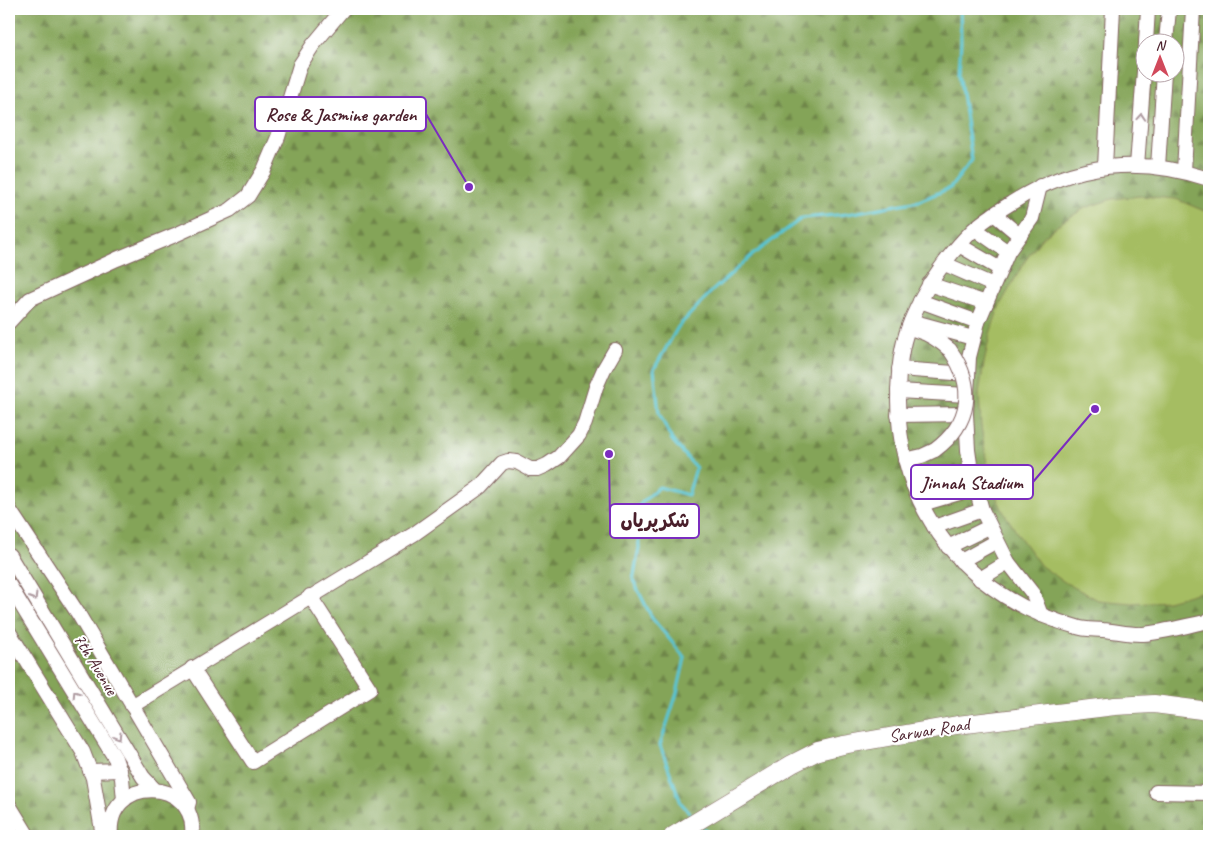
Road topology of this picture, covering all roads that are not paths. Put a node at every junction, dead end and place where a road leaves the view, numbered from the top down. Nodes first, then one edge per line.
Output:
1 (342, 9) edge
2 (1113, 9) edge
3 (1148, 9) edge
4 (1169, 9) edge
5 (1193, 9) edge
6 (1147, 32) edge
7 (1167, 32) edge
8 (1143, 82) edge
9 (1163, 82) edge
10 (1137, 166) junction
11 (1105, 167) junction
12 (1158, 167) junction
13 (1184, 171) junction
14 (1209, 179) edge
15 (1040, 186) junction
16 (994, 214) junction
17 (975, 229) junction
18 (1019, 235) junction
19 (959, 245) junction
20 (1008, 252) junction
21 (945, 264) junction
22 (1000, 269) junction
23 (930, 284) junction
24 (993, 285) junction
25 (920, 301) junction
26 (986, 303) junction
27 (9, 322) edge
28 (978, 322) junction
29 (910, 324) junction
30 (973, 338) junction
31 (615, 350) dead end
32 (899, 369) junction
33 (968, 374) junction
34 (898, 391) junction
35 (967, 395) junction
36 (966, 414) junction
37 (898, 415) junction
38 (904, 460) junction
39 (971, 471) junction
40 (913, 485) junction
41 (976, 488) junction
42 (922, 504) junction
43 (9, 509) edge
44 (982, 510) junction
45 (934, 526) junction
46 (989, 527) junction
47 (997, 541) junction
48 (948, 547) junction
49 (9, 555) edge
50 (961, 561) junction
51 (1008, 562) junction
52 (980, 579) junction
53 (9, 585) edge
54 (310, 596) junction
55 (1041, 615) junction
56 (1208, 618) edge
57 (9, 632) edge
58 (192, 668) junction
59 (132, 706) junction
60 (1209, 711) edge
61 (120, 770) junction
62 (90, 771) junction
63 (155, 790) junction
64 (1156, 792) dead end
65 (1209, 793) edge
66 (124, 800) junction
67 (9, 805) edge
68 (186, 809) junction
69 (28, 836) edge
70 (103, 836) edge
71 (111, 836) edge
72 (192, 836) edge
73 (672, 836) edge

1 - 27 street
2 - 11 street
3 - 6 street
4 - 7 street
5 - 13 street
10 -> 8 street
9 - 12 street
10 - 11 street
10 - 12 street
11 - 15 street
12 - 13 street
13 - 14 street
15 - 16 street
15 - 18 street
16 - 17 street
16 - 18 street
17 - 19 street
17 - 20 street
18 - 20 street
19 - 21 street
19 - 22 street
20 - 22 street
21 - 23 street
21 - 24 street
22 - 24 street
23 - 25 street
23 - 26 street
24 - 26 street
25 - 28 street
25 - 29 street
26 - 28 street
28 - 30 street
29 - 30 street
29 - 32 street
29 - 38 street, bridge
30 - 33 street
31 - 54 street
32 - 33 street
32 - 34 street
33 - 35 street
34 - 35 street
34 - 37 street
35 - 36 street
36 - 37 street
36 - 39 street
37 - 38 street
38 - 40 street
39 - 40 street
39 - 41 street
40 - 42 street
41 - 42 street
41 - 44 street
42 - 45 street
43 - 59 street
44 - 45 street
44 - 46 street
45 - 48 street
46 - 47 street
46 - 48 street
47 - 50 street
47 - 51 street
48 - 50 street
49 -> 63 street, 7th Avenue
50 - 52 street
51 - 52 street
51 - 55 street
52 - 55 street
61 -> 53 street, 7th Avenue
54 - 58 street
54 - 58 street
55 - 56 street
57 - 62 street
58 - 59 street
59 - 68 street
60 - 73 main road, Sarwar Road
61 - 62 street
61 - 66 street, 7th Avenue
62 - 70 street
63 - 66 street
63 - 68 street
64 - 65 street
66 - 71 street
67 - 69 street
68 - 72 street

